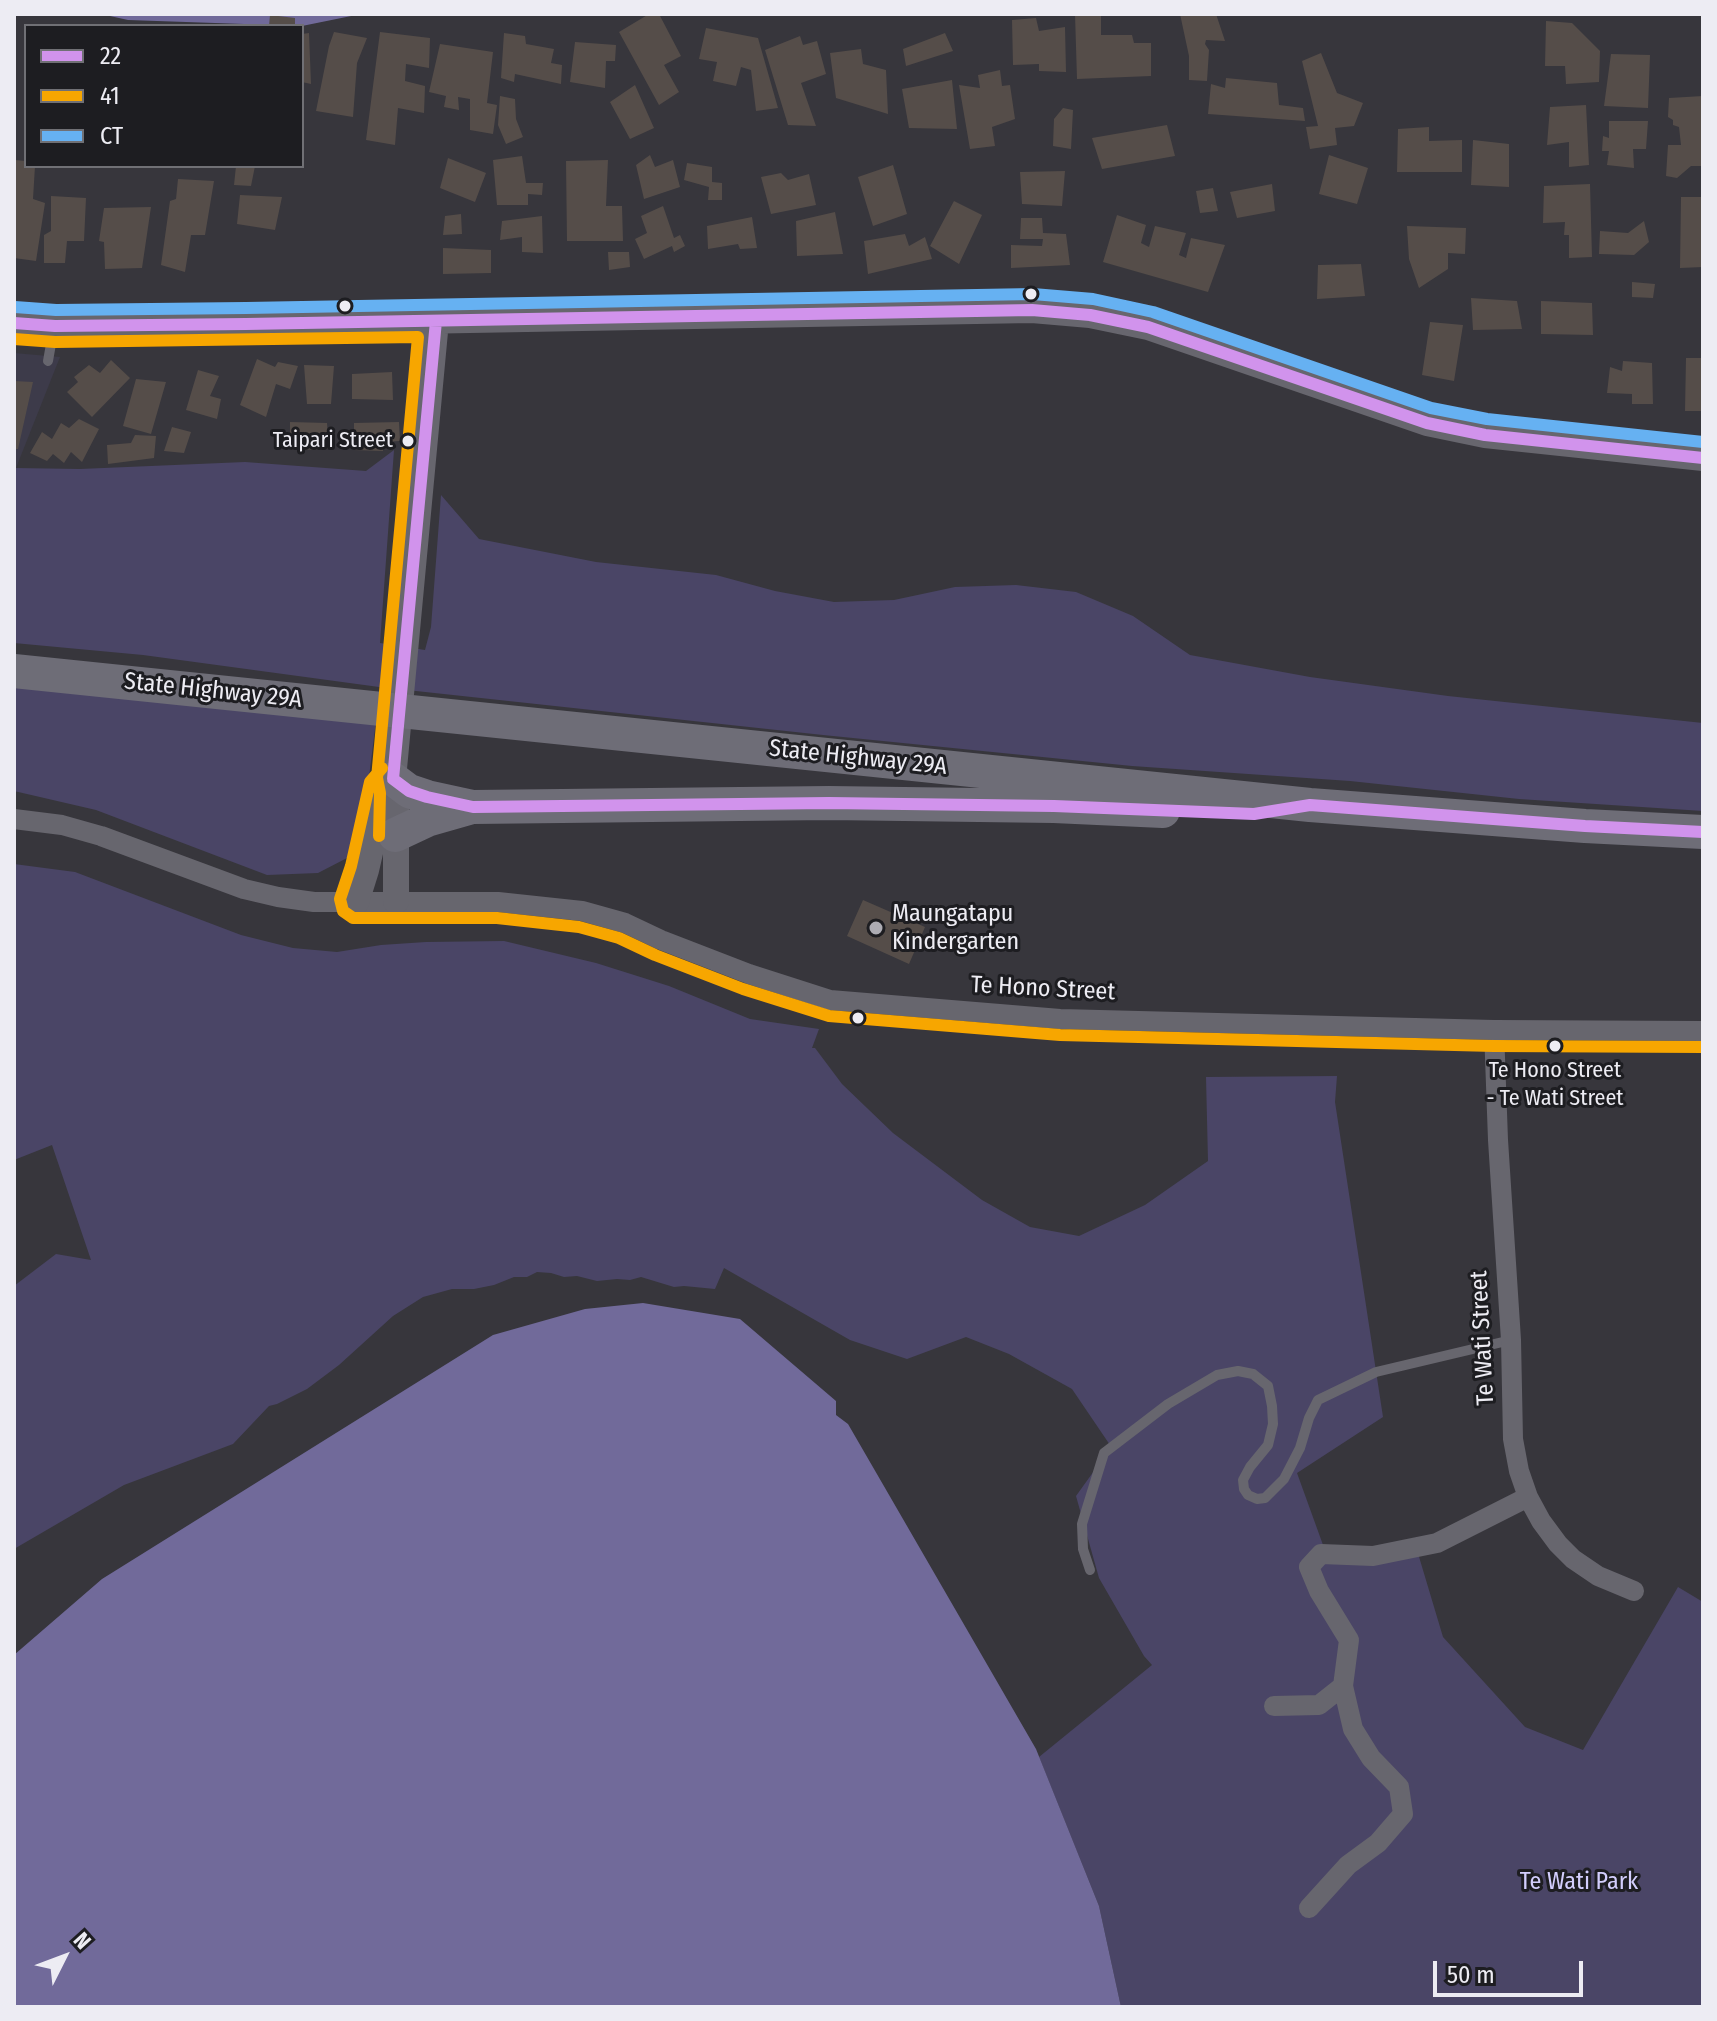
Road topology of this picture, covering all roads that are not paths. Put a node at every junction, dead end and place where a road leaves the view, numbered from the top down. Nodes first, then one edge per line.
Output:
1 (436, 321) junction
2 (14, 323) edge
3 (55, 326) junction
4 (48, 361) dead end
5 (1703, 458) edge
6 (14, 671) edge
7 (395, 767) junction
8 (1310, 805) junction
9 (473, 807) junction
10 (14, 819) edge
11 (1703, 832) edge
12 (395, 835) junction
13 (396, 901) junction
14 (356, 902) junction
15 (1494, 1030) junction
16 (1703, 1031) edge
17 (1511, 1340) junction
18 (1528, 1497) junction
19 (1090, 1570) dead end
20 (1634, 1591) dead end
21 (1343, 1686) junction
22 (1274, 1706) dead end
23 (1309, 1908) dead end

1 - 3 street
1 - 5 street
1 - 7 street
2 - 3 street
3 - 4 lane
6 - 8 highway, State Highway 29A
7 - 9 highway
7 - 12 street
7 - 14 street
8 - 9 highway
8 - 11 highway, State Highway 29A
9 - 12 highway
10 - 14 street
12 - 13 street
13 - 14 street
13 - 15 street, Te Hono Street
15 - 16 street, Te Hono Street
15 - 17 street, Te Wati Street
17 - 18 street, Te Wati Street
17 - 19 lane
18 - 20 street, Te Wati Street
18 - 21 street
21 - 22 street
21 - 23 street

